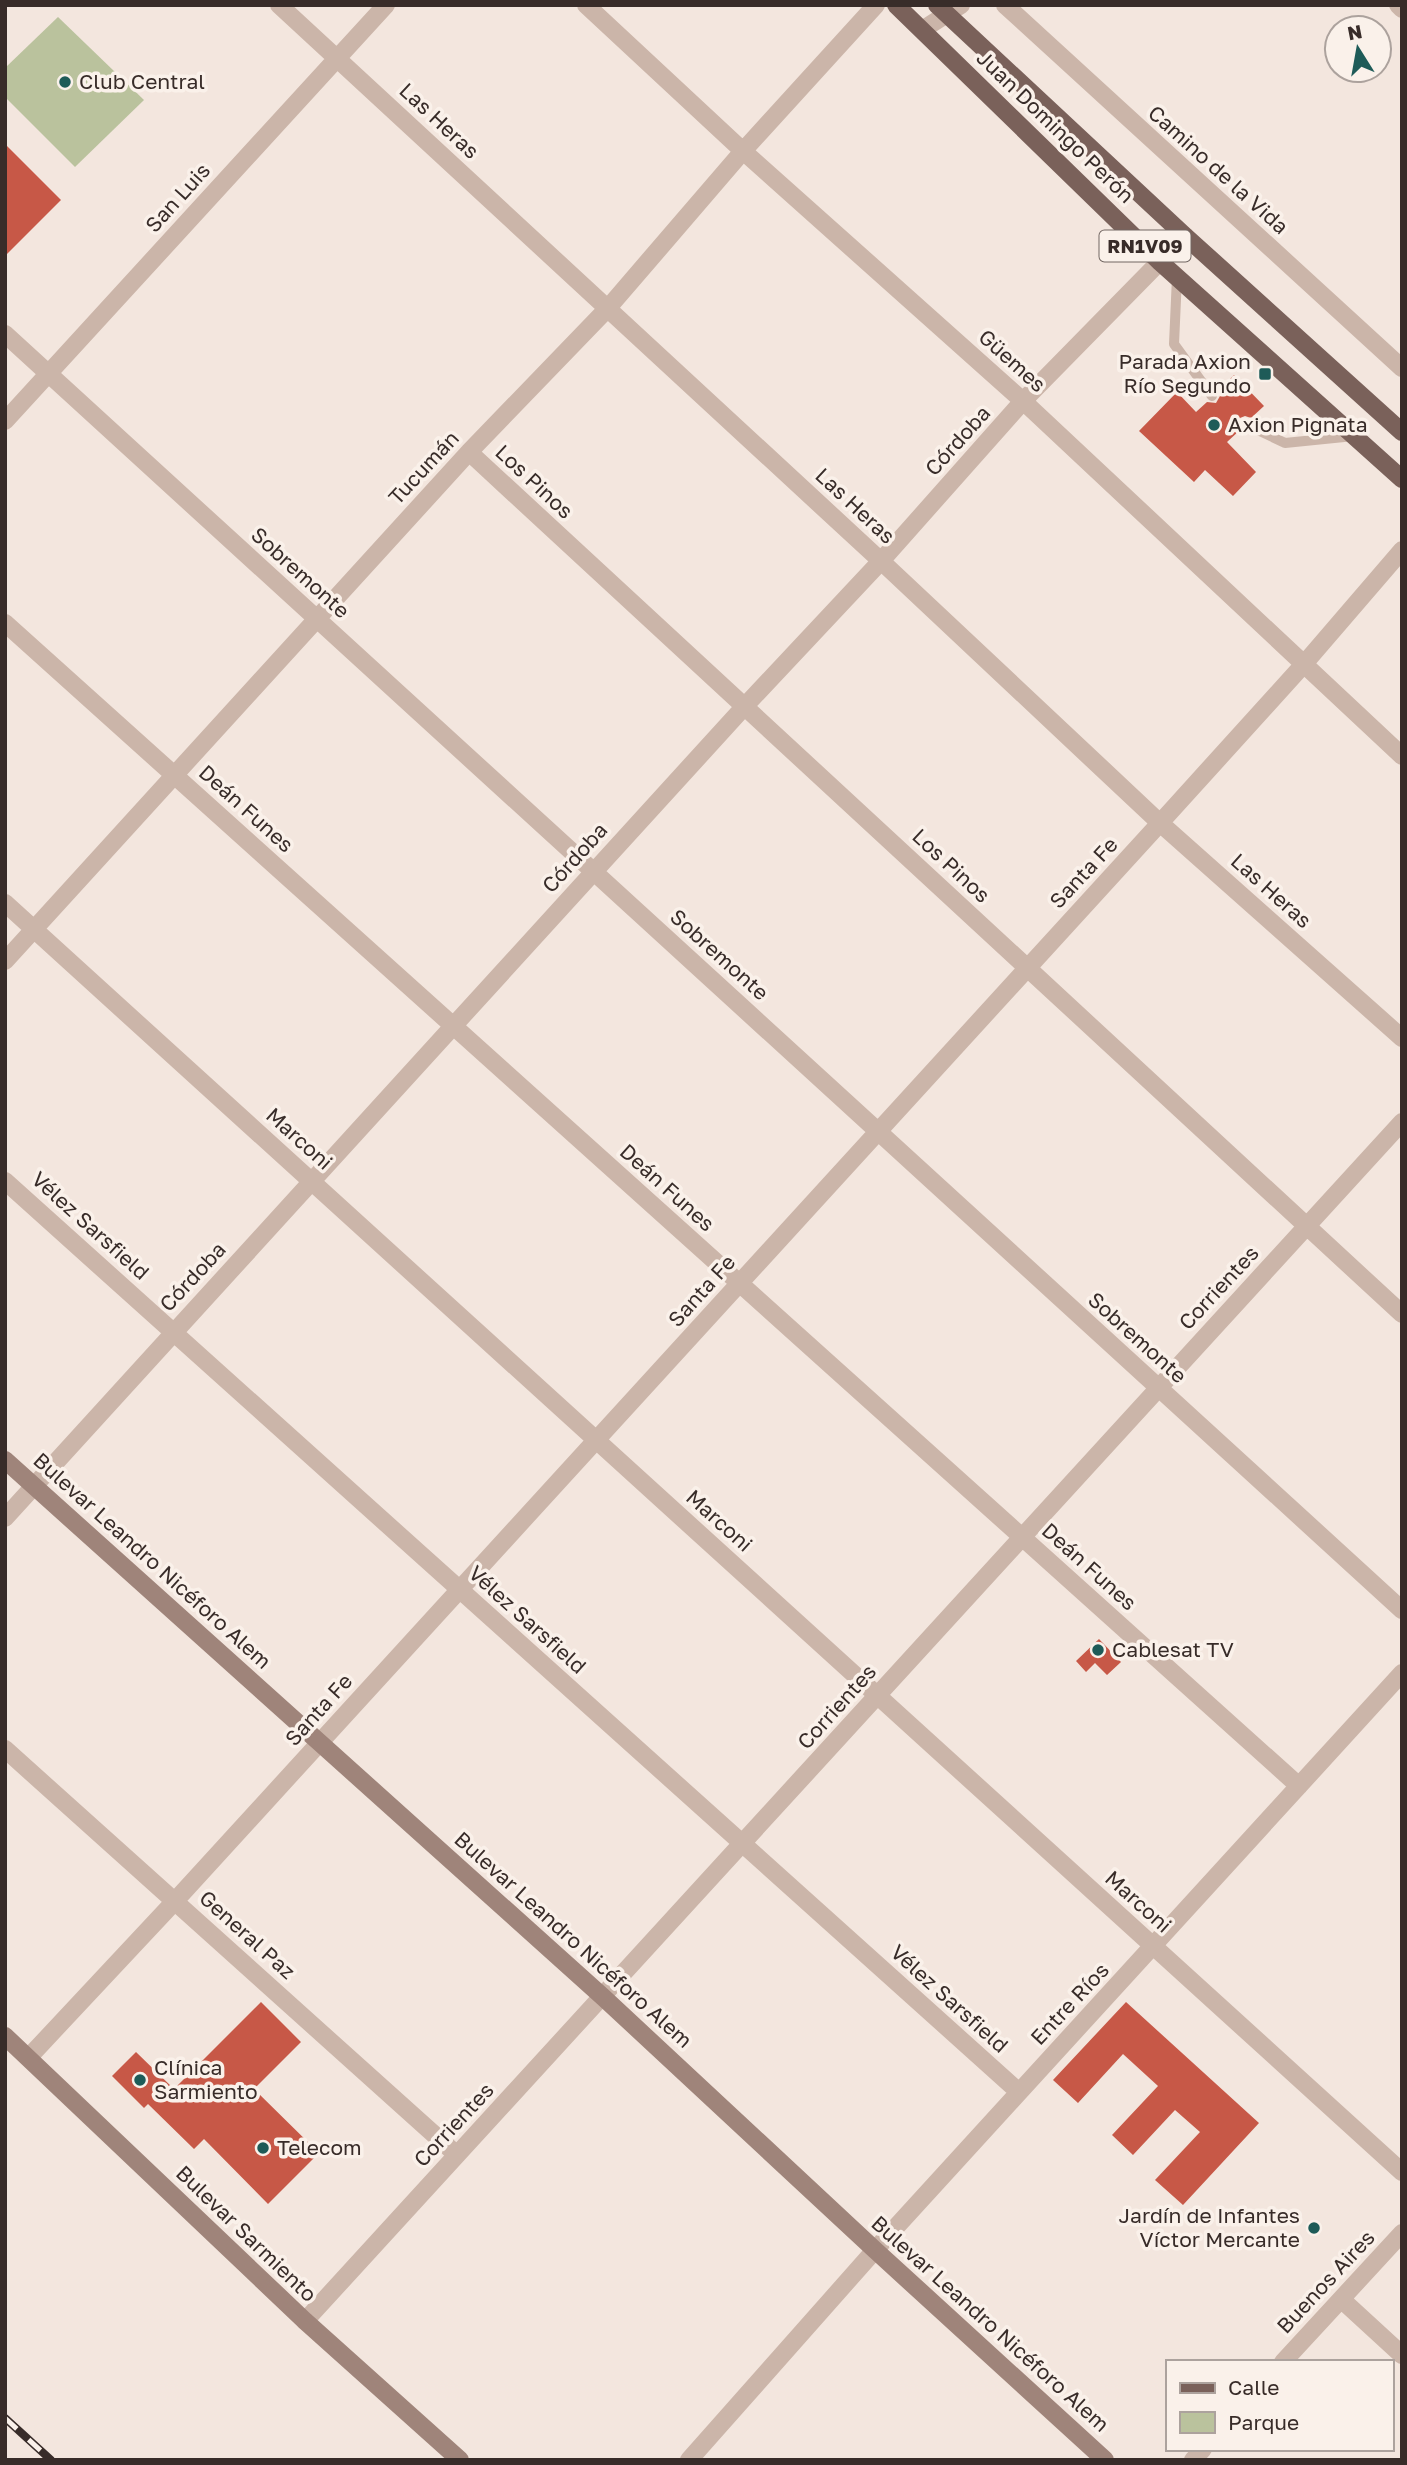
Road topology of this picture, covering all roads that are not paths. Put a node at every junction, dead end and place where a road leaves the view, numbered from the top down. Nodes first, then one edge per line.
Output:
1 (279, 5) edge
2 (386, 5) edge
3 (586, 5) edge
4 (876, 5) edge
5 (896, 5) edge
6 (1004, 5) edge
7 (1398, 5) edge
8 (948, 8) edge
9 (1402, 9) edge
10 (922, 30) junction
11 (337, 58) junction
12 (743, 151) junction
13 (1185, 236) junction
14 (1160, 262) junction
15 (1177, 277) junction
16 (608, 308) junction
17 (5, 334) edge
18 (1402, 368) edge
19 (48, 374) junction
20 (1212, 396) dead end
21 (1023, 401) junction
22 (5, 421) edge
23 (1245, 424) dead end
24 (1402, 432) edge
25 (1354, 436) junction
26 (469, 452) junction
27 (1402, 479) edge
28 (1402, 550) edge
29 (881, 561) junction
30 (317, 619) junction
31 (5, 623) edge
32 (1304, 664) junction
33 (744, 707) junction
34 (1402, 756) edge
35 (174, 775) junction
36 (1160, 823) junction
37 (594, 872) junction
38 (5, 903) edge
39 (34, 929) junction
40 (5, 961) edge
41 (1027, 968) junction
42 (453, 1026) junction
43 (1402, 1038) edge
44 (1402, 1122) edge
45 (878, 1131) junction
46 (5, 1181) edge
47 (312, 1182) junction
48 (1307, 1226) junction
49 (740, 1283) junction
50 (1402, 1314) edge
51 (174, 1332) junction
52 (1158, 1387) junction
53 (597, 1441) junction
54 (5, 1460) edge
55 (34, 1485) junction
56 (5, 1518) edge
57 (1022, 1537) junction
58 (460, 1590) junction
59 (1402, 1610) edge
60 (1402, 1673) edge
61 (877, 1696) junction
62 (320, 1743) junction
63 (5, 1749) edge
64 (1299, 1786) junction
65 (742, 1843) junction
66 (175, 1901) junction
67 (1153, 1947) junction
68 (603, 1997) junction
69 (5, 2035) edge
70 (29, 2057) junction
71 (1019, 2092) junction
72 (457, 2155) junction
73 (1402, 2172) edge
74 (1402, 2233) edge
75 (875, 2250) junction
76 (1340, 2299) junction
77 (305, 2321) junction
78 (1402, 2355) edge
79 (1285, 2360) edge
80 (460, 2460) edge
81 (689, 2460) edge
82 (1105, 2460) edge

1 - 11 street, Las Heras
2 - 11 street, San Luis
3 - 12 street, Güemes
4 - 12 street, Tucumán
5 - 10 main road, Juan Domingo Perón / RN1V09
6 - 18 street, Camino de la Vida
7 - 9 street
8 - 10 street
8 - 13 main road, Juan Domingo Perón / RN1V09
10 - 14 main road, Juan Domingo Perón / RN1V09
11 - 16 street, Las Heras
11 - 19 street, San Luis
12 - 16 street, Tucumán
12 - 21 street, Güemes
13 - 14 street, Córdoba
13 - 24 main road, Juan Domingo Perón / RN1V09
14 - 15 main road, Juan Domingo Perón / RN1V09
14 - 21 street, Córdoba
15 - 20 lane
15 - 25 main road, Juan Domingo Perón / RN1V09
16 - 26 street, Tucumán
16 - 29 street, Las Heras
17 - 19 street, Sobremonte
19 - 22 street, San Luis
19 - 30 street, Sobremonte
21 - 29 street, Córdoba
21 - 32 street, Güemes
23 - 25 lane
25 - 27 main road, Juan Domingo Perón / RN1V09
26 - 30 street, Tucumán
26 - 33 street, Los Pinos
28 - 32 street, Santa Fe
29 - 33 street, Córdoba
29 - 36 street, Las Heras
30 - 35 street, Tucumán
30 - 37 street, Sobremonte
31 - 35 street, Deán Funes
32 - 34 street, Güemes
32 - 36 street, Santa Fe
33 - 37 street, Córdoba
33 - 41 street, Los Pinos
35 - 39 street, Tucumán
35 - 42 street, Deán Funes
36 - 41 street, Santa Fe
36 - 43 street, Las Heras
37 - 42 street, Córdoba
37 - 45 street, Sobremonte
38 - 39 street, Marconi
39 - 40 street, Tucumán
39 - 47 street, Marconi
41 - 45 street, Santa Fe
41 - 48 street, Los Pinos
42 - 47 street, Córdoba
42 - 49 street, Deán Funes
44 - 48 street, Corrientes
45 - 49 street, Santa Fe
45 - 52 street, Sobremonte
46 - 51 street, Vélez Sarsfield
47 - 51 street, Córdoba
47 - 53 street, Marconi
48 - 50 street, Los Pinos
48 - 52 street, Corrientes
49 - 53 street, Santa Fe
49 - 57 street, Deán Funes
51 - 55 street, Córdoba
51 - 58 street, Vélez Sarsfield
52 - 57 street, Corrientes
52 - 59 street, Sobremonte
53 - 58 street, Santa Fe
53 - 61 street, Marconi
54 - 55 street, Bulevar Leandro Nicéforo Alem
55 - 56 street, Córdoba
55 - 62 street, Bulevar Leandro Nicéforo Alem
57 - 61 street, Corrientes
57 - 64 street, Deán Funes
58 - 62 street, Santa Fe
58 - 65 street, Vélez Sarsfield
60 - 64 street, Entre Ríos
61 - 65 street, Corrientes
61 - 67 street, Marconi
62 - 66 street, Santa Fe
62 - 68 street, Bulevar Leandro Nicéforo Alem
63 - 66 street, General Paz
64 - 67 street, Entre Ríos
65 - 68 street, Corrientes
65 - 71 street, Vélez Sarsfield
66 - 70 street, Santa Fe
66 - 72 street, General Paz
67 - 71 street, Entre Ríos
67 - 73 street, Marconi
68 - 72 street, Corrientes
68 - 75 street, Bulevar Leandro Nicéforo Alem
69 - 70 street, Bulevar Sarmiento
70 - 77 street, Bulevar Sarmiento
71 - 75 street, Entre Ríos
72 - 77 street, Corrientes
74 - 76 street, Buenos Aires
75 - 81 street, Entre Ríos
75 - 82 street, Bulevar Leandro Nicéforo Alem
76 - 78 street
76 - 79 street, Buenos Aires
77 - 80 street, Bulevar Sarmiento

